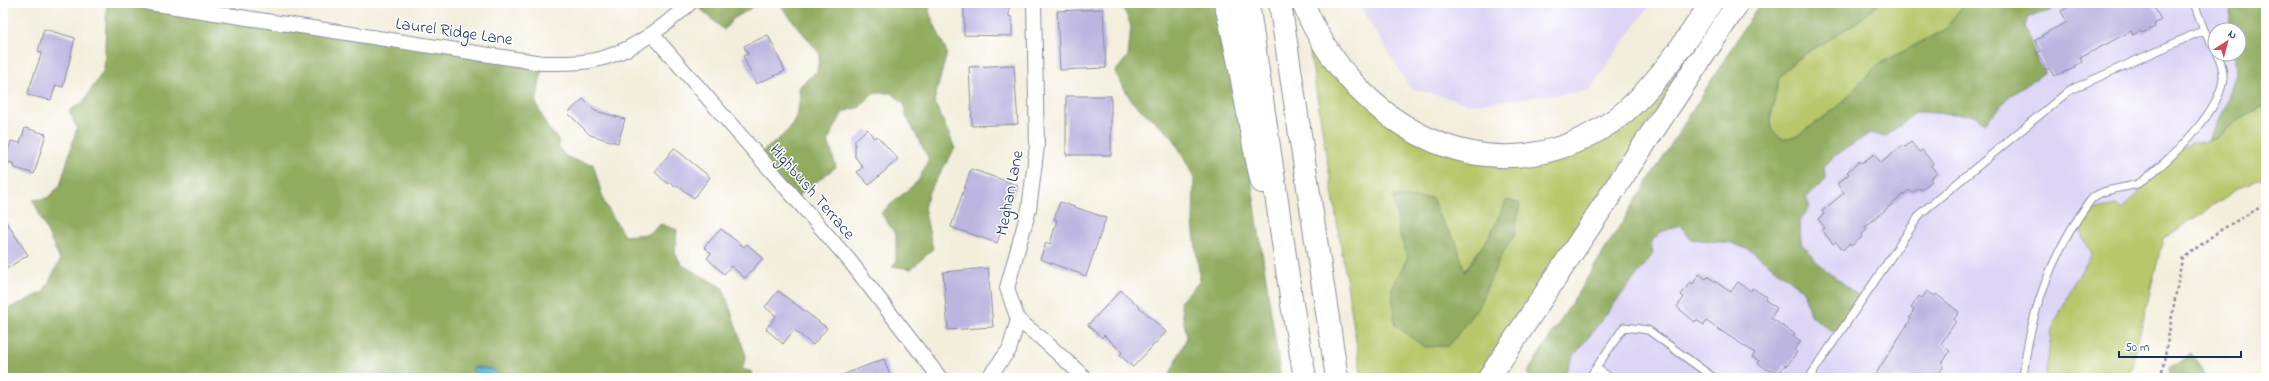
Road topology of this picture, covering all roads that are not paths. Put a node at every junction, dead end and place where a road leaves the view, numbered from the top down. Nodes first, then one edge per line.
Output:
1 (149, 3) edge
2 (690, 3) edge
3 (1034, 3) edge
4 (1226, 3) edge
5 (1248, 3) edge
6 (1280, 3) edge
7 (1303, 3) edge
8 (1711, 3) edge
9 (1738, 3) edge
10 (2194, 3) edge
11 (2204, 30) junction
12 (652, 34) junction
13 (2207, 35) edge
14 (2220, 62) edge
15 (1292, 304) junction
16 (1018, 320) junction
17 (1596, 368) junction
18 (940, 378) edge
19 (988, 378) edge
20 (1085, 378) edge
21 (1306, 378) edge
22 (1337, 378) edge
23 (1489, 378) edge
24 (1589, 378) edge
25 (1611, 378) edge
26 (1714, 378) edge
27 (1809, 378) edge
28 (2024, 378) edge

1 - 12 street, Laurel Ridge Lane
2 - 12 street, Laurel Ridge Lane
3 - 16 street, Meghan Lane
4 - 15 highway
5 - 15 highway
6 - 22 highway
7 - 8 highway
9 - 23 highway
10 - 11 lane
11 - 13 lane
11 - 27 lane
12 - 18 street, Highbush Terrace
14 - 28 lane
15 - 21 highway
16 - 19 street
16 - 20 street
17 - 24 lane
17 - 25 lane
17 - 26 lane

